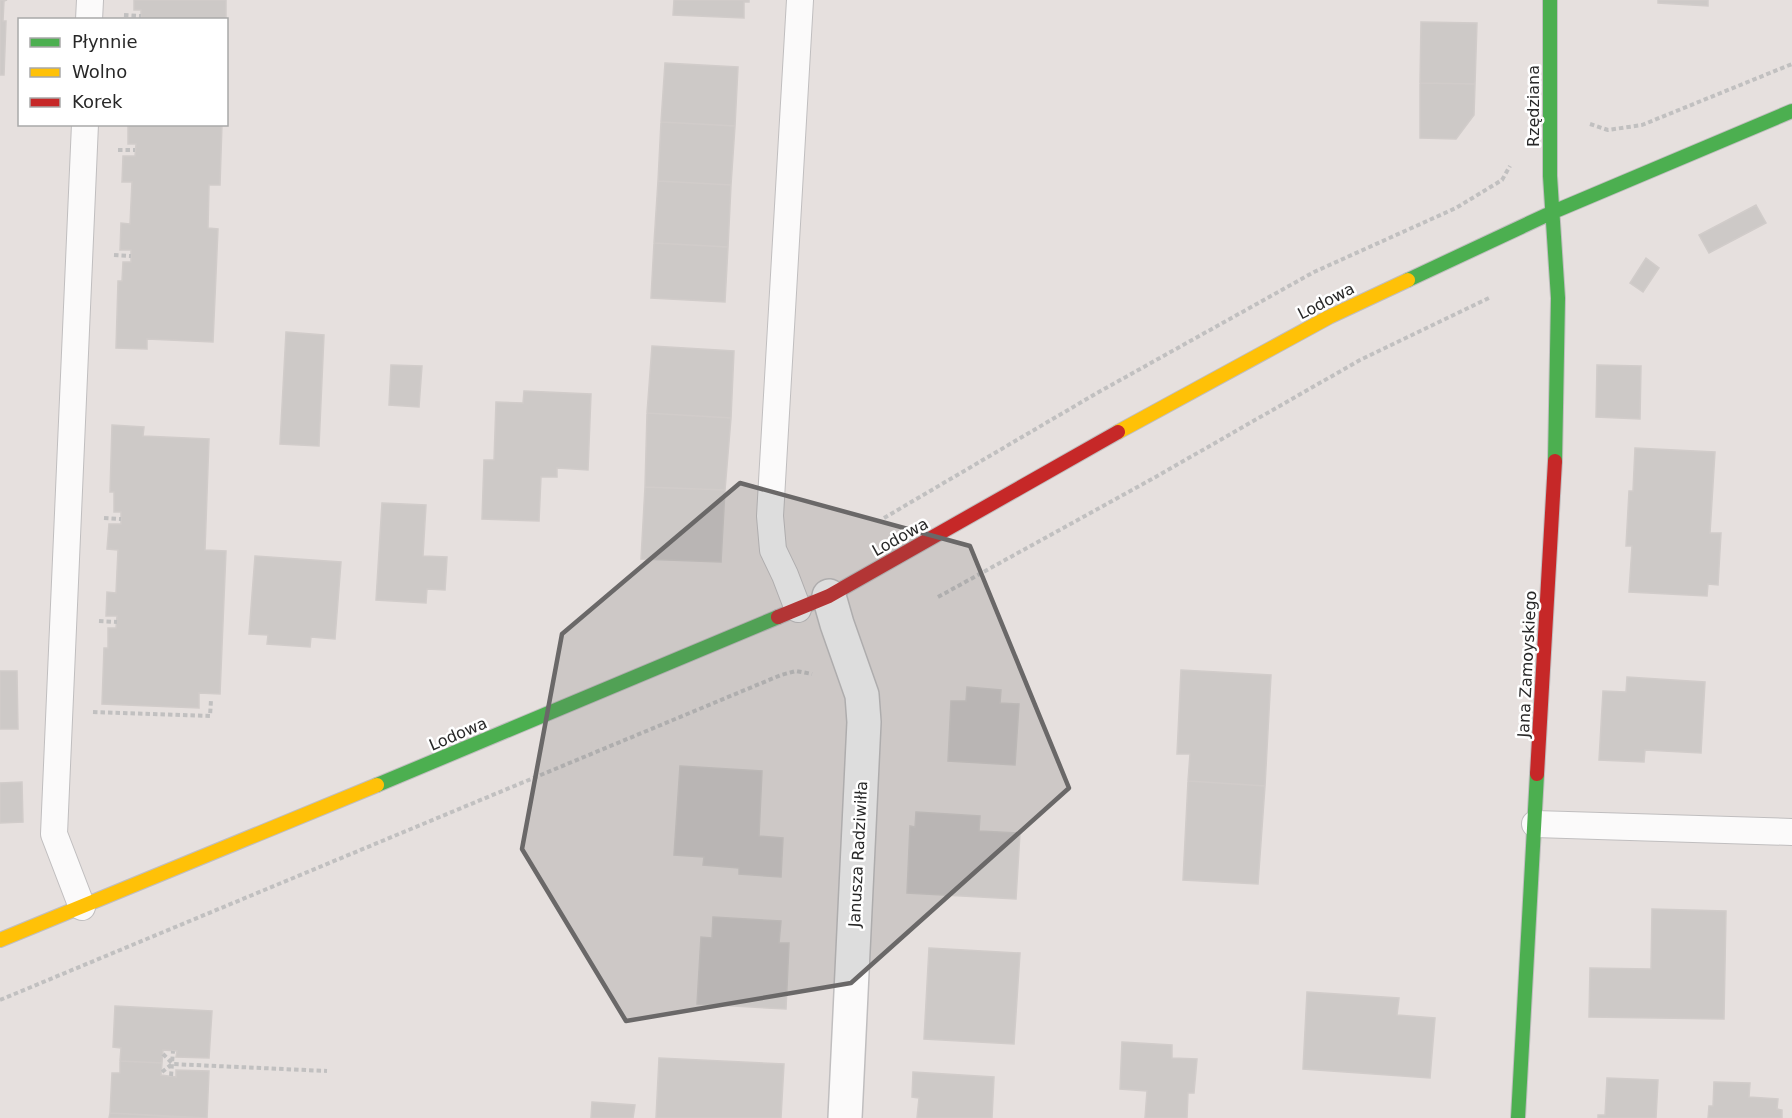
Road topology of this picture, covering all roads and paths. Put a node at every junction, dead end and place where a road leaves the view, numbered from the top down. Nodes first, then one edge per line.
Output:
1 (90, 0) edge
2 (800, 0) edge
3 (1550, 0) edge
4 (89, 18) edge
5 (1792, 64) edge
6 (1792, 111) edge
7 (1588, 123) dead end
8 (85, 126) edge
9 (1553, 212) junction
10 (1489, 298) dead end
11 (829, 596) junction
12 (938, 597) dead end
13 (798, 609) junction
14 (98, 621) dead end
15 (117, 622) dead end
16 (819, 678) dead end
17 (211, 700) dead end
18 (84, 709) dead end
19 (1535, 824) junction
20 (1792, 832) edge
21 (82, 907) junction
22 (0, 940) edge
23 (0, 1000) edge
24 (173, 1051) dead end
25 (163, 1053) dead end
26 (172, 1064) junction
27 (327, 1071) dead end
28 (162, 1072) dead end
29 (171, 1076) dead end
30 (844, 1118) edge
31 (1518, 1118) edge

1 - 4 lane
2 - 13 lane
3 - 9 street, Rzędziana
5 - 7 path
6 - 9 street, Lodowa
8 - 21 lane
9 - 11 street, Lodowa
9 - 19 street, Jana Zamoyskiego
10 - 12 path
11 - 13 street, Lodowa
11 - 30 street, Janusza Radziwiłła
13 - 21 street, Lodowa
14 - 15 path
16 - 23 path
17 - 18 path
19 - 20 lane
19 - 31 street, Jana Zamoyskiego
21 - 22 street, Lodowa
24 - 26 path
25 - 26 path
26 - 27 path
26 - 28 path
26 - 29 path

